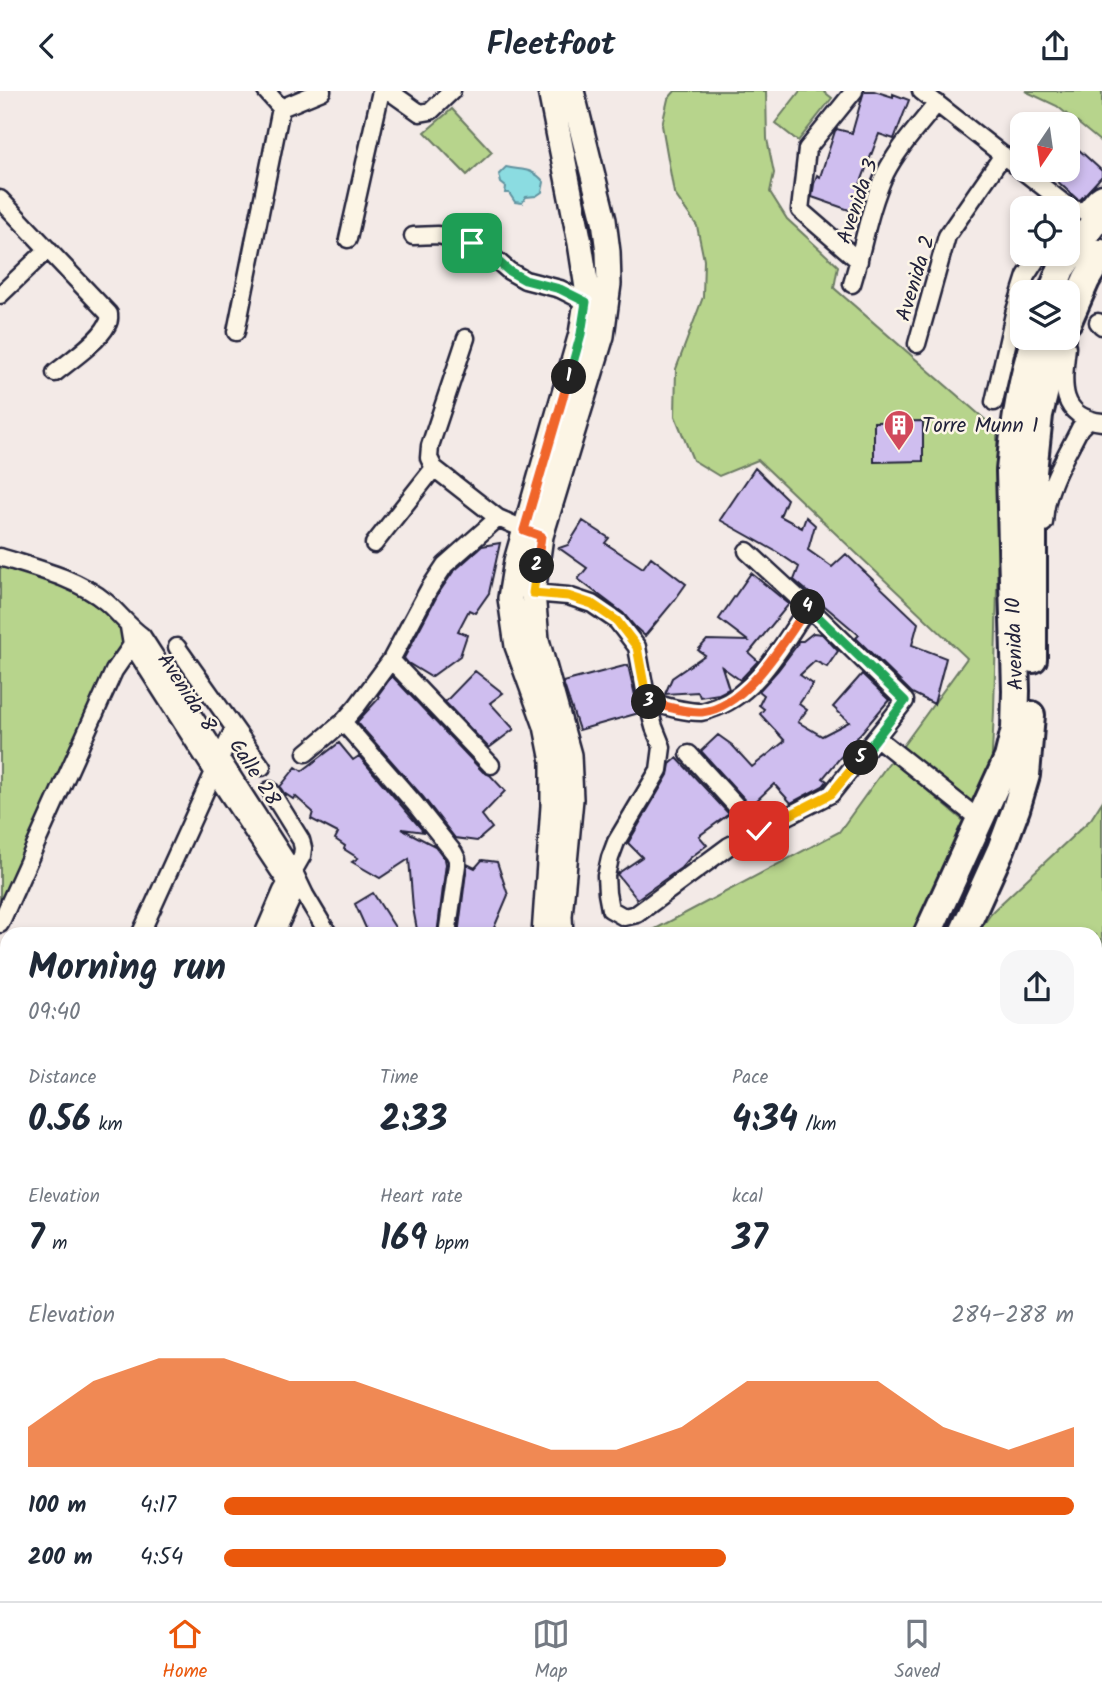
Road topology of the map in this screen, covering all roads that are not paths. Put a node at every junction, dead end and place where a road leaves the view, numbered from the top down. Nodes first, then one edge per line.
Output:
1 (266, 91) edge
2 (322, 91) edge
3 (381, 91) edge
4 (390, 91) edge
5 (452, 91) edge
6 (550, 91) edge
7 (572, 91) edge
8 (854, 91) edge
9 (921, 91) edge
10 (937, 103) junction
11 (281, 108) junction
12 (1003, 155) junction
13 (1102, 193) edge
14 (1052, 196) edge
15 (0, 199) edge
16 (1080, 211) edge
17 (1102, 211) edge
18 (413, 236) dead end
19 (348, 239) dead end
20 (48, 249) junction
21 (1102, 253) edge
22 (859, 261) junction
23 (1032, 266) edge
24 (1057, 280) edge
25 (852, 284) dead end
26 (0, 295) edge
27 (1080, 296) edge
28 (586, 302) junction
29 (236, 332) dead end
30 (466, 338) dead end
31 (917, 344) dead end
32 (1032, 350) edge
33 (1058, 350) edge
34 (1066, 350) edge
35 (55, 373) dead end
36 (995, 401) dead end
37 (1095, 421) edge
38 (434, 468) junction
39 (498, 518) junction
40 (533, 533) junction
41 (374, 544) dead end
42 (747, 551) dead end
43 (0, 557) edge
44 (533, 593) junction
45 (1032, 596) junction
46 (808, 607) junction
47 (134, 636) junction
48 (177, 647) dead end
49 (391, 660) junction
50 (647, 701) junction
51 (343, 722) junction
52 (234, 728) junction
53 (877, 739) junction
54 (306, 753) dead end
55 (689, 754) dead end
56 (491, 765) dead end
57 (218, 766) junction
58 (262, 767) dead end
59 (270, 790) dead end
60 (980, 820) junction
61 (759, 831) junction
62 (296, 884) junction
63 (0, 924) edge
64 (144, 927) edge
65 (267, 927) edge
66 (278, 927) edge
67 (324, 927) edge
68 (448, 927) edge
69 (545, 927) edge
70 (561, 927) edge
71 (931, 927) edge
72 (966, 927) edge

1 - 11 street
2 - 11 street
3 - 19 street
4 - 5 street
6 - 28 main road
7 - 40 main road
8 - 22 street
9 - 10 street
10 - 12 street
10 - 22 street, Avenida 3
11 - 29 street
12 - 14 street
12 - 31 street, Avenida 2
13 - 16 street
15 - 20 street
17 - 24 main road
18 - 28 street
20 - 26 street
20 - 35 street
21 - 27 main road, Avenida 10
22 - 25 street, Avenida 3
23 - 36 street
28 - 40 main road
30 - 38 street
32 - 60 main road, Avenida 10
33 - 45 main road, Avenida 10
34 - 37 street
37 - 45 street
38 - 39 street
38 - 41 street
39 - 40 street
39 - 49 street
40 - 44 main road
40 - 69 main road
42 - 46 street
43 - 47 street, Avenida 8
44 - 50 street
44 - 70 main road
45 - 72 main road, Avenida 10
46 - 50 street
46 - 53 street
47 - 57 street, Avenida 8
47 - 63 street
48 - 52 street
49 - 51 street
49 - 56 street
50 - 61 street
51 - 54 street
51 - 68 street
52 - 57 street
52 - 58 street
53 - 60 street
53 - 61 street
55 - 61 street
57 - 62 street, Avenida 8
57 - 64 street
59 - 62 street
60 - 71 main road, Avenida 10
62 - 65 street
62 - 66 street
62 - 67 street, Avenida 8

